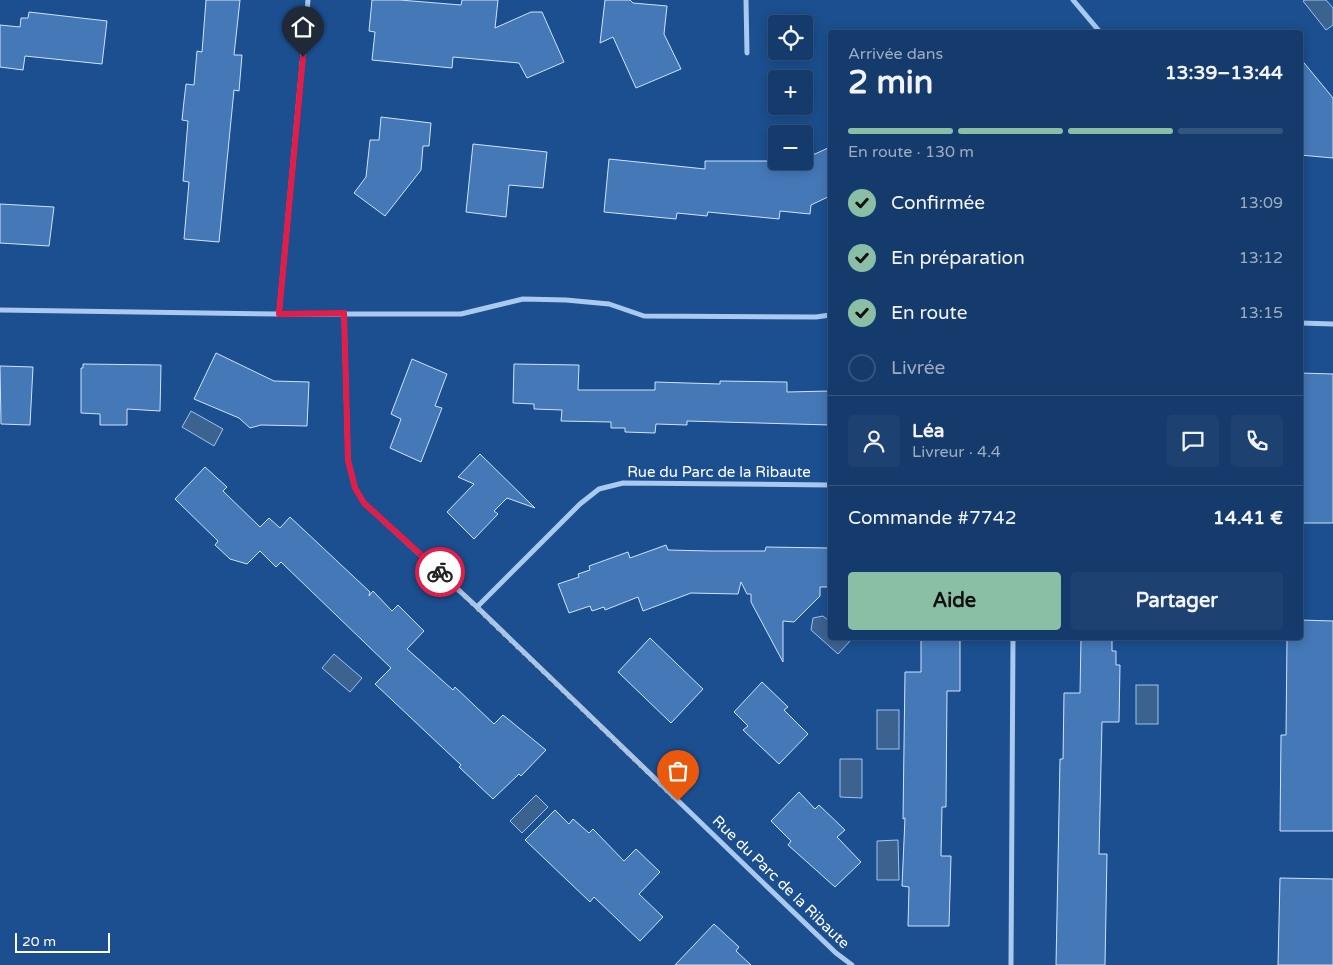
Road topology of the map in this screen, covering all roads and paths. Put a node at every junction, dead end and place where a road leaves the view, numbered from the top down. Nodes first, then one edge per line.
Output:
1 (308, 0) edge
2 (746, 0) edge
3 (1073, 0) edge
4 (1098, 30) edge
5 (746, 53) dead end
6 (0, 310) edge
7 (344, 313) junction
8 (279, 314) junction
9 (828, 315) edge
10 (1303, 323) edge
11 (1333, 324) edge
12 (828, 485) edge
13 (477, 607) junction
14 (1013, 640) edge
15 (852, 965) edge
16 (1011, 965) edge

1 - 8 street
2 - 5 street
3 - 4 street
6 - 8 street
7 - 8 street
7 - 9 street
7 - 13 street, Rue du Parc de la Ribaute
10 - 11 street
12 - 13 street, Rue du Parc de la Ribaute
13 - 15 street, Rue du Parc de la Ribaute
14 - 16 street

